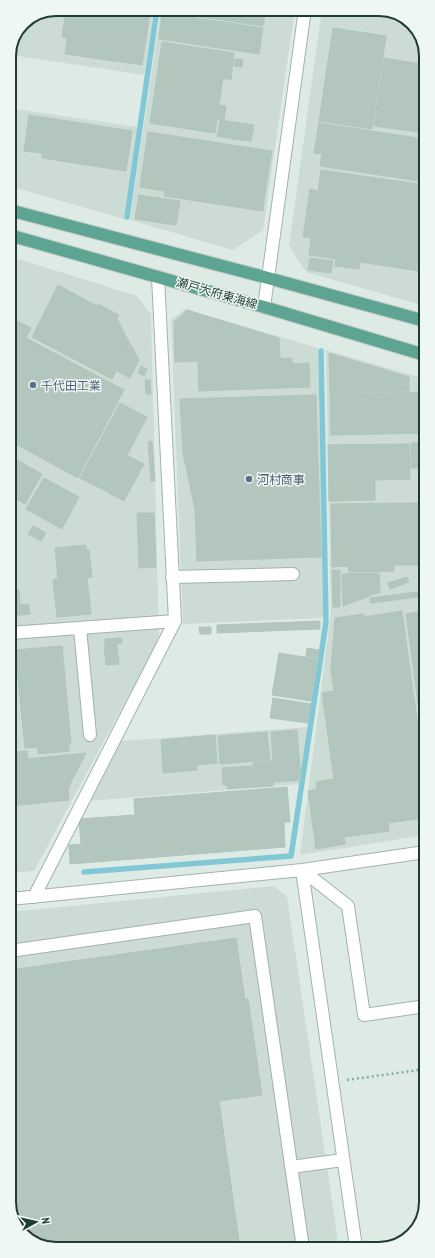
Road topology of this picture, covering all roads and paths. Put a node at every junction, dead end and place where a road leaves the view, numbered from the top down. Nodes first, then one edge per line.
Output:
1 (304, 16) edge
2 (16, 212) edge
3 (16, 237) edge
4 (158, 277) junction
5 (268, 278) junction
6 (264, 306) junction
7 (419, 319) edge
8 (419, 353) edge
9 (293, 574) dead end
10 (172, 577) junction
11 (175, 621) junction
12 (80, 628) junction
13 (16, 633) edge
14 (90, 735) dead end
15 (419, 853) edge
16 (302, 870) junction
17 (34, 897) junction
18 (16, 898) edge
19 (16, 950) edge
20 (419, 1007) edge
21 (419, 1070) edge
22 (332, 1082) junction
23 (343, 1160) junction
24 (291, 1167) junction
25 (302, 1242) edge
26 (355, 1242) edge

1 - 5 street
2 - 5 main road
3 - 4 main road, 瀬戸大府東海線
4 - 6 main road, 瀬戸大府東海線
4 - 10 street
5 - 6 street
5 - 7 main road
6 - 8 main road, 瀬戸大府東海線
9 - 10 street
10 - 11 street
11 - 12 street
11 - 17 street
12 - 13 street
12 - 14 street
15 - 16 street
16 - 17 street
16 - 20 street
16 - 22 street
17 - 18 street
19 - 24 street
21 - 22 path
22 - 23 street
23 - 24 street
23 - 26 street
24 - 25 street

